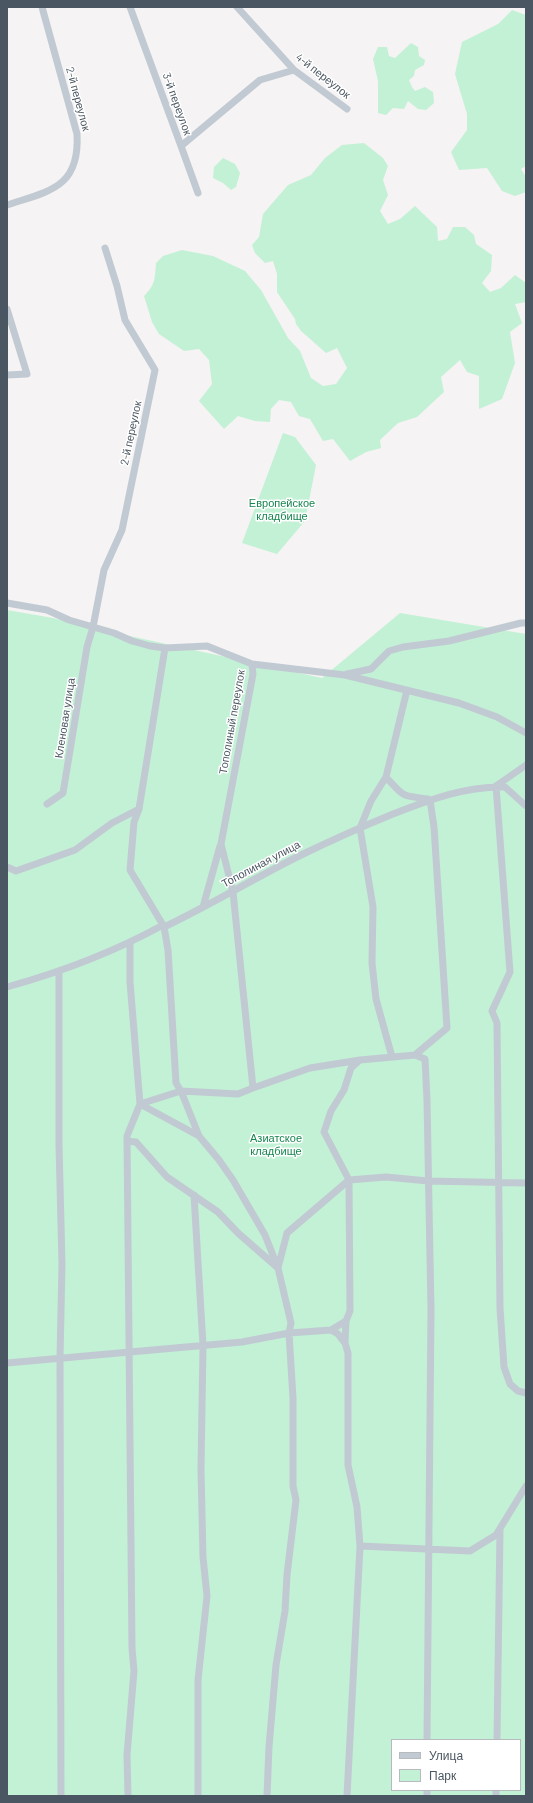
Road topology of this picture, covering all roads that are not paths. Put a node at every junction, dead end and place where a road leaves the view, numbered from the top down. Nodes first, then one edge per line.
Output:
1 (42, 7) edge
2 (130, 7) edge
3 (238, 7) edge
4 (294, 70) junction
5 (347, 109) dead end
6 (181, 146) junction
7 (198, 193) dead end
8 (7, 205) edge
9 (106, 248) dead end
10 (7, 309) edge
11 (7, 375) edge
12 (7, 603) edge
13 (526, 623) edge
14 (93, 628) junction
15 (165, 648) junction
16 (252, 664) junction
17 (345, 675) junction
18 (407, 690) junction
19 (526, 733) edge
20 (526, 765) edge
21 (386, 777) junction
22 (496, 786) junction
23 (430, 800) junction
24 (47, 804) dead end
25 (526, 806) edge
26 (139, 809) junction
27 (360, 828) junction
28 (221, 844) junction
29 (7, 867) edge
30 (233, 892) junction
31 (203, 908) junction
32 (164, 926) junction
33 (130, 943) junction
34 (59, 971) junction
35 (7, 987) edge
36 (415, 1055) junction
37 (392, 1057) junction
38 (360, 1060) junction
39 (253, 1088) junction
40 (181, 1091) junction
41 (140, 1104) junction
42 (199, 1136) junction
43 (127, 1141) junction
44 (349, 1180) junction
45 (428, 1180) junction
46 (498, 1183) junction
47 (526, 1183) edge
48 (194, 1195) junction
49 (278, 1268) junction
50 (346, 1321) junction
51 (331, 1330) junction
52 (289, 1333) junction
53 (345, 1343) junction
54 (203, 1345) junction
55 (130, 1351) junction
56 (60, 1358) junction
57 (7, 1363) edge
58 (526, 1393) edge
59 (526, 1486) edge
60 (500, 1530) junction
61 (360, 1546) junction
62 (429, 1550) junction
63 (427, 1739) edge
64 (496, 1739) edge
65 (61, 1796) edge
66 (128, 1796) edge
67 (198, 1796) edge
68 (267, 1796) edge
69 (347, 1796) edge

1 - 8 street, 2-й переулок
2 - 6 street, 3-й переулок
3 - 4 street, 4-й переулок
4 - 5 street, 4-й переулок
4 - 6 street, 3-й переулок
6 - 7 street
9 - 14 street, 2-й переулок
10 - 11 street
12 - 14 street
13 - 17 street
14 - 15 street
14 - 24 street, Кленовая улица
15 - 16 street
15 - 26 street
16 - 17 street, Тополиный переулок
16 - 28 street, Тополиный переулок
17 - 18 street, Тополиный переулок
18 - 19 street, Тополиный переулок
18 - 21 street
20 - 22 street
21 - 23 street
21 - 27 street
22 - 23 street, Тополиная улица
22 - 25 street
22 - 46 street
23 - 27 street, Тополиная улица
23 - 36 street
26 - 29 street
26 - 32 street
27 - 30 street, Тополиная улица
27 - 37 street
28 - 30 street, Тополиный переулок
28 - 31 street, Тополиный переулок
30 - 31 street, Тополиная улица
30 - 39 street, Тополиный переулок
31 - 32 street, Тополиная улица
32 - 33 street, Тополиная улица
32 - 40 street
33 - 34 street, Тополиная улица
33 - 41 street
34 - 35 street, Тополиная улица
34 - 56 street
36 - 37 street
36 - 45 street
37 - 38 street
38 - 39 street
38 - 44 street
39 - 40 street
40 - 41 street
40 - 42 street
41 - 42 street
41 - 43 street
42 - 49 street
43 - 48 street
43 - 55 street
44 - 45 street
44 - 49 street
44 - 50 street
45 - 46 street
45 - 62 street
46 - 47 street
46 - 58 street
48 - 49 street
48 - 54 street
49 - 52 street
50 - 51 street
50 - 53 street
51 - 52 street
51 - 53 street
52 - 54 street
52 - 68 street
53 - 61 street
54 - 55 street
54 - 67 street
55 - 56 street
55 - 66 street
56 - 57 street
56 - 65 street
59 - 60 street
60 - 62 street
60 - 64 street
61 - 62 street
61 - 69 street
62 - 63 street

